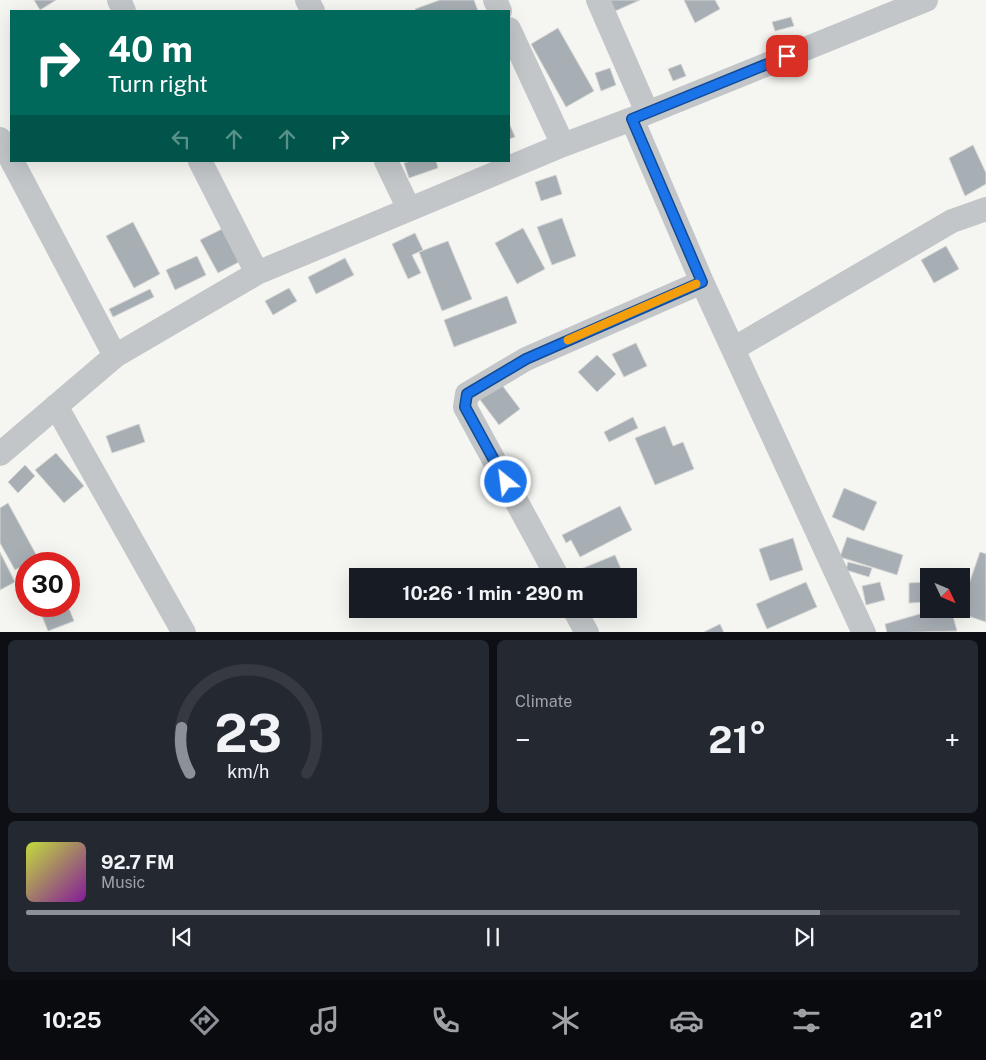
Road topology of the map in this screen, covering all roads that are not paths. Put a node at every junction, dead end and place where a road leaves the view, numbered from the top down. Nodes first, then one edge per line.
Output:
1 (598, 0) edge
2 (926, 0) edge
3 (510, 31) edge
4 (640, 116) junction
5 (0, 139) edge
6 (563, 144) junction
7 (10, 156) edge
8 (13, 162) edge
9 (201, 162) edge
10 (386, 162) edge
11 (409, 209) junction
12 (986, 209) edge
13 (257, 273) junction
14 (702, 282) junction
15 (733, 349) junction
16 (115, 356) junction
17 (56, 406) junction
18 (0, 454) edge
19 (553, 568) edge
20 (579, 618) edge
21 (184, 632) edge
22 (587, 632) edge
23 (864, 632) edge

1 - 4 street
2 - 4 street
3 - 6 street
4 - 6 street
4 - 14 street
5 - 7 street
6 - 11 street
8 - 16 street
9 - 13 street
10 - 11 street
11 - 13 street
12 - 15 street
13 - 16 street
14 - 15 street
14 - 19 street
15 - 23 street
16 - 17 street
17 - 18 street
17 - 21 street
20 - 22 street

